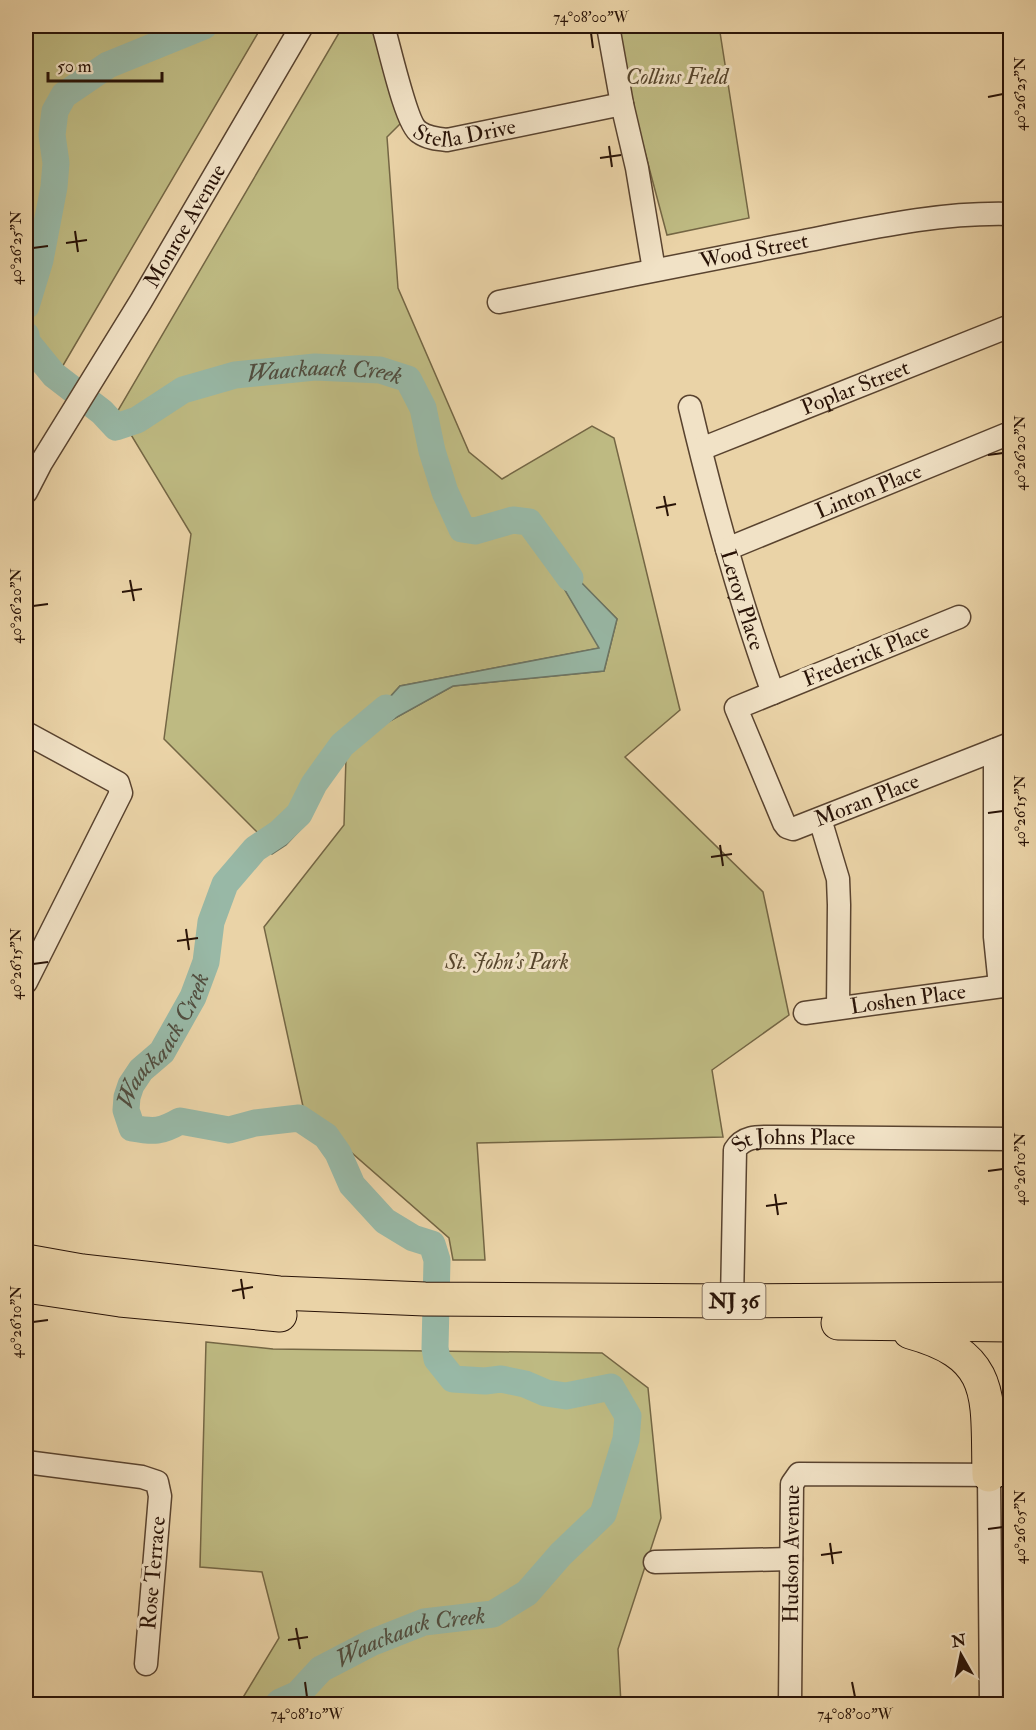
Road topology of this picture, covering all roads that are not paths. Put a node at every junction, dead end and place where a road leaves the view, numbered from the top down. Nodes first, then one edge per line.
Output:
1 (302, 26) edge
2 (383, 26) edge
3 (608, 26) edge
4 (622, 104) junction
5 (1011, 214) edge
6 (654, 270) junction
7 (499, 302) dead end
8 (1011, 326) edge
9 (690, 407) dead end
10 (1011, 433) edge
11 (700, 449) junction
12 (33, 464) edge
13 (26, 492) edge
14 (727, 549) junction
15 (959, 617) dead end
16 (772, 693) junction
17 (26, 733) edge
18 (1003, 747) edge
19 (820, 819) junction
20 (1003, 836) edge
21 (26, 982) edge
22 (1005, 985) edge
23 (837, 1008) junction
24 (805, 1013) dead end
25 (1011, 1139) edge
26 (26, 1262) edge
27 (26, 1286) edge
28 (1011, 1299) edge
29 (732, 1301) junction
30 (440, 1310) junction
31 (879, 1324) junction
32 (1011, 1325) edge
33 (26, 1462) edge
34 (1000, 1475) edge
35 (791, 1559) junction
36 (655, 1562) dead end
37 (146, 1664) dead end
38 (790, 1704) edge
39 (991, 1704) edge

1 - 12 street, Monroe Avenue
2 - 4 street, Stella Drive
3 - 4 street
4 - 6 street
5 - 6 street, Wood Street
6 - 7 street, Wood Street
8 - 11 street, Poplar Street
9 - 11 street, Leroy Place
10 - 14 street, Linton Place
11 - 14 street, Leroy Place
12 - 13 street, Monroe Avenue
14 - 16 street, Leroy Place
15 - 16 street, Frederick Place
16 - 19 street, Moran Place
17 - 21 street
18 - 19 street, Moran Place
18 - 20 street
19 - 23 street
20 - 22 street
22 - 23 street, Loshen Place
23 - 24 street, Loshen Place
25 - 29 street, St Johns Place
26 - 30 highway, NJ 36
27 - 30 highway, NJ 36
28 - 29 highway, NJ 36
29 - 30 highway, NJ 36
30 - 31 highway, NJ 36
31 - 32 highway, NJ 36
31 - 34 highway
33 - 37 street, Rose Terrace
34 - 35 street, Hudson Avenue
34 - 39 street
35 - 36 street
35 - 38 street, Hudson Avenue

